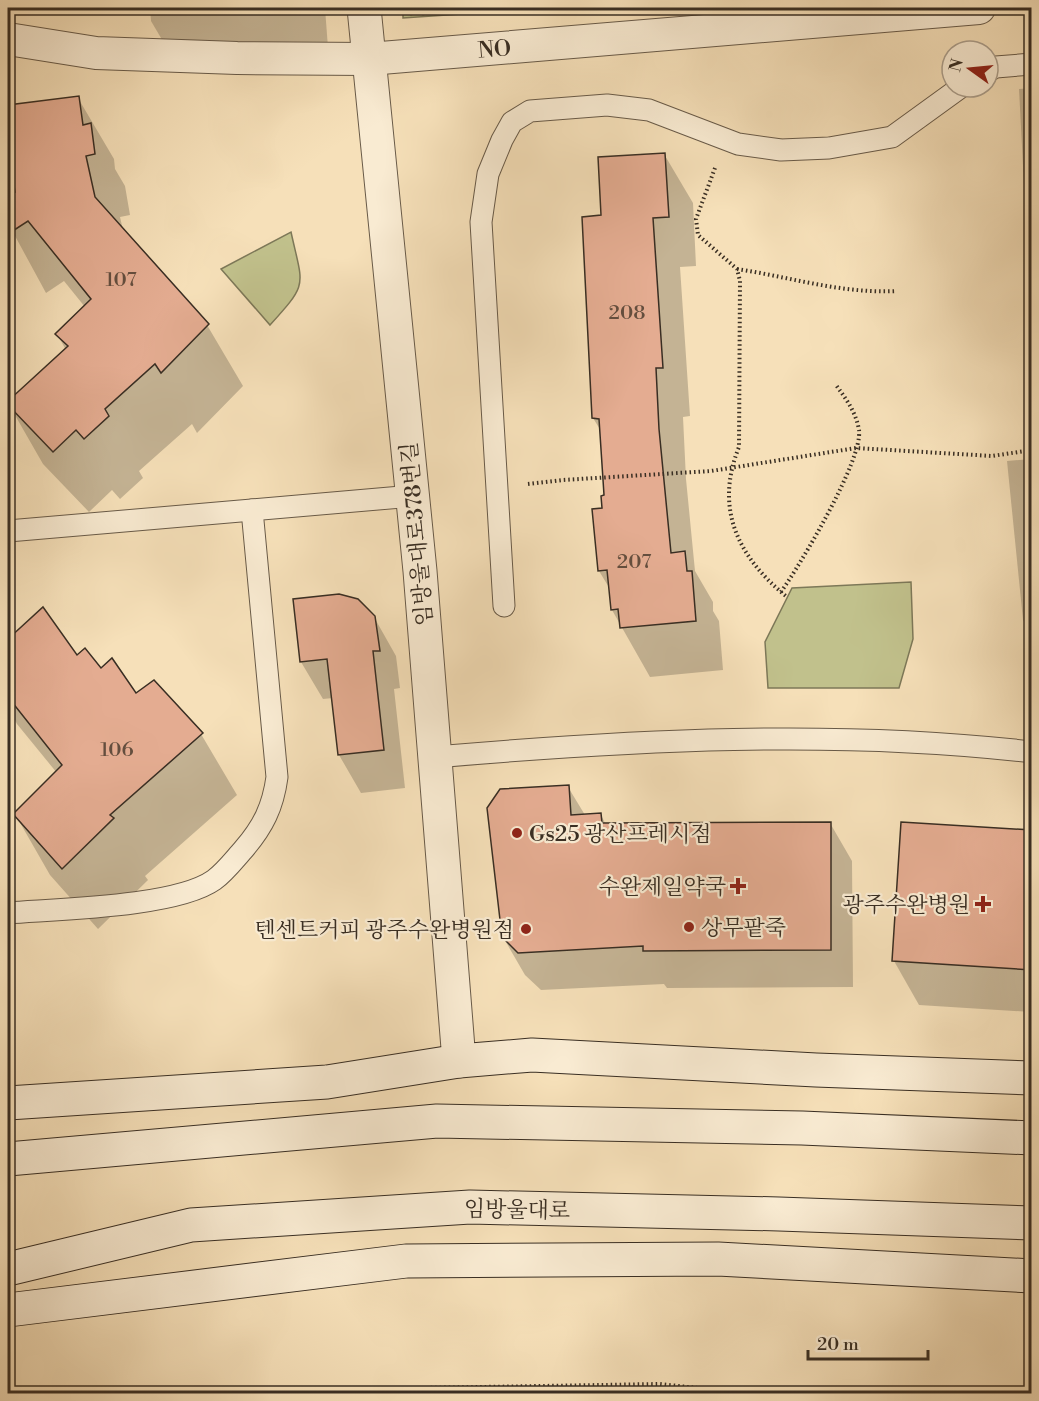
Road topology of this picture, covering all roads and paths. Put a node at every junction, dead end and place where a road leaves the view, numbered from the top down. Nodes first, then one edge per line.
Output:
1 (364, 8) edge
2 (979, 8) edge
3 (8, 39) edge
4 (369, 59) junction
5 (1032, 64) edge
6 (1000, 68) edge
7 (945, 99) edge
8 (727, 140) junction
9 (737, 269) junction
10 (897, 291) dead end
11 (836, 385) dead end
12 (856, 448) junction
13 (1032, 450) edge
14 (731, 467) junction
15 (496, 491) junction
16 (413, 496) junction
17 (252, 510) junction
18 (8, 531) edge
19 (781, 592) junction
20 (787, 597) dead end
21 (504, 606) dead end
22 (1032, 753) edge
23 (435, 757) junction
24 (8, 913) edge
25 (459, 1061) junction
26 (1032, 1078) edge
27 (8, 1103) edge
28 (1032, 1138) edge
29 (8, 1159) edge
30 (1032, 1223) edge
31 (8, 1269) edge
32 (1032, 1276) edge
33 (8, 1310) edge
34 (359, 1394) edge
35 (754, 1394) edge

1 - 4 main road, 임방울대로378번길
2 - 4 street, NO
3 - 4 street, NO
4 - 16 main road, 임방울대로378번길
5 - 6 lane
7 - 8 lane
8 - 9 path
8 - 15 lane
9 - 10 path
9 - 14 path
11 - 12 path
12 - 13 path
12 - 14 path
12 - 19 path
14 - 15 path
14 - 19 path
15 - 21 lane
16 - 17 lane
16 - 23 main road, 임방울대로378번길
17 - 18 lane
17 - 24 lane
19 - 20 path
22 - 23 lane
23 - 25 main road, 임방울대로378번길
25 - 26 main road
25 - 27 main road
28 - 29 main road
30 - 31 main road, 임방울대로
32 - 33 main road
34 - 35 path

